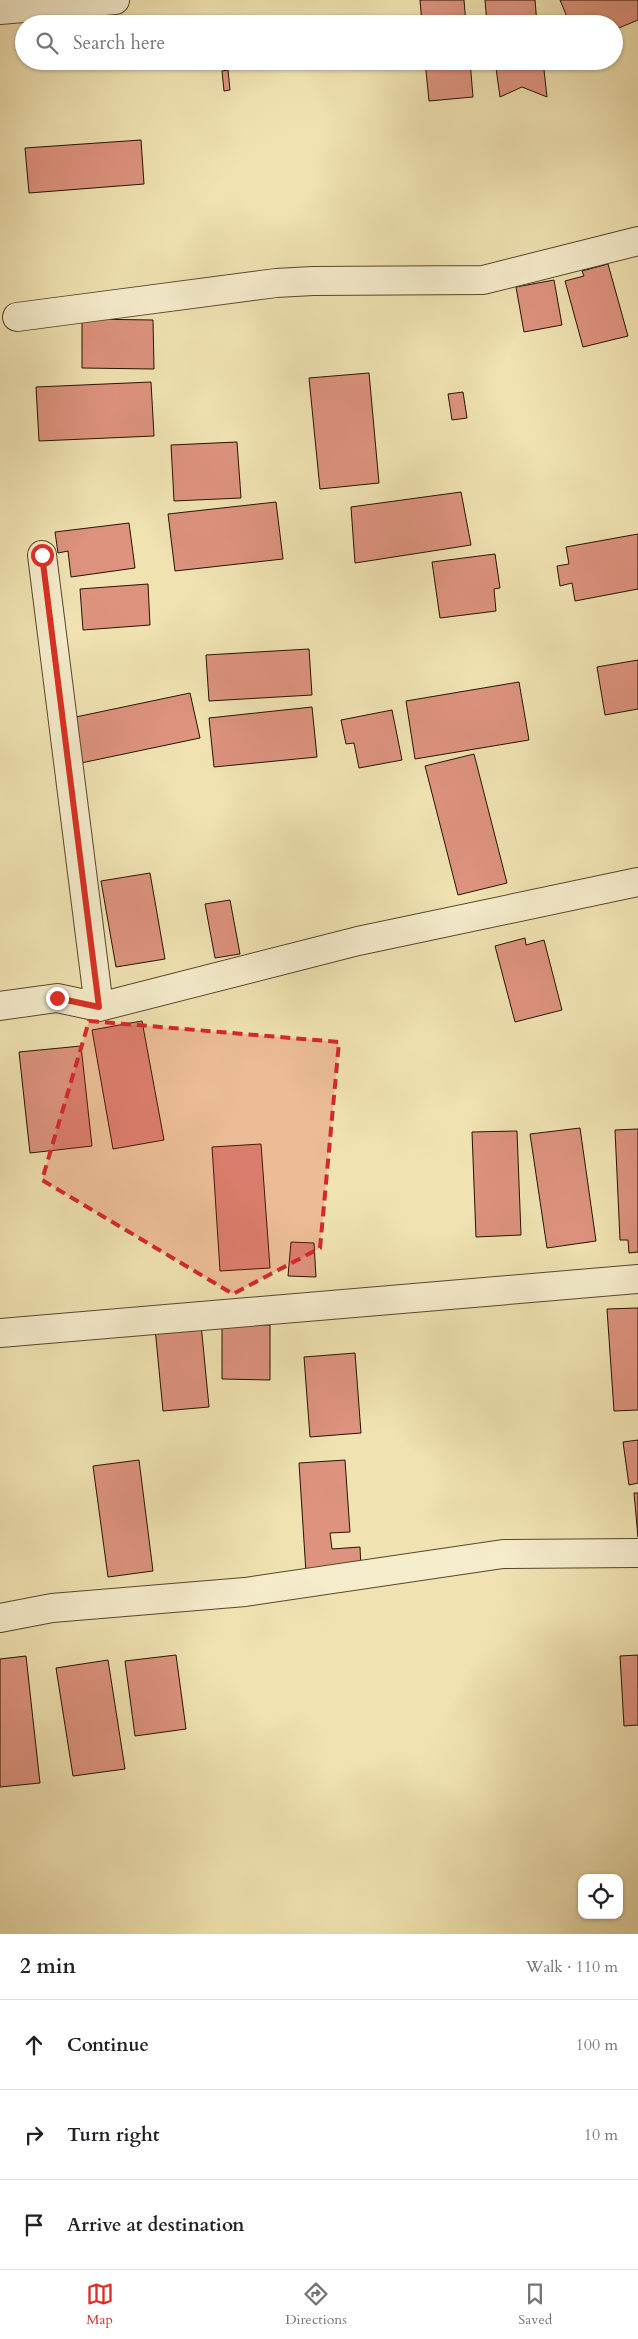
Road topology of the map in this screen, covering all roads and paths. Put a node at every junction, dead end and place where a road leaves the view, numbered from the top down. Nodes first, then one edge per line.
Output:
1 (115, 0) edge
2 (0, 10) edge
3 (638, 242) edge
4 (17, 317) dead end
5 (42, 555) dead end
6 (638, 882) edge
7 (0, 1006) edge
8 (99, 1007) junction
9 (638, 1279) edge
10 (0, 1333) edge
11 (638, 1553) edge
12 (0, 1618) edge

1 - 2 street
3 - 4 street
5 - 8 street
6 - 8 street
7 - 8 street
9 - 10 street
11 - 12 street

